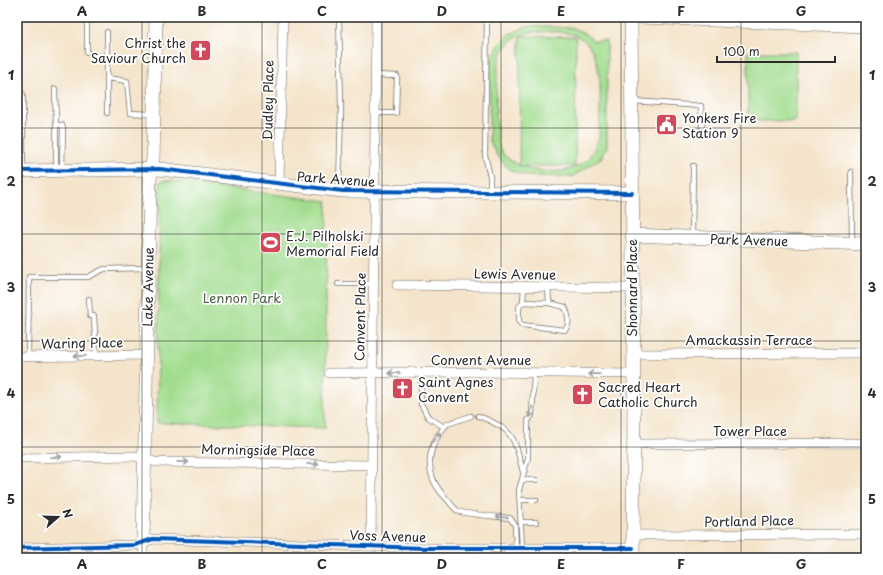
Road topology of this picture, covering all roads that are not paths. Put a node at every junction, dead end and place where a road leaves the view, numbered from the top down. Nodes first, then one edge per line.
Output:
1 (87, 17) edge
2 (156, 17) edge
3 (283, 17) edge
4 (339, 17) edge
5 (376, 17) edge
6 (487, 17) edge
7 (631, 17) edge
8 (640, 17) edge
9 (866, 26) edge
10 (107, 32) dead end
11 (87, 52) dead end
12 (375, 76) junction
13 (107, 78) junction
14 (55, 89) dead end
15 (17, 90) edge
16 (632, 101) junction
17 (107, 113) dead end
18 (375, 113) junction
19 (154, 114) junction
20 (56, 125) junction
21 (702, 128) dead end
22 (693, 166) dead end
23 (152, 169) junction
24 (59, 170) junction
25 (20, 171) edge
26 (851, 172) dead end
27 (279, 184) junction
28 (339, 191) junction
29 (374, 192) junction
30 (490, 192) junction
31 (632, 193) junction
32 (632, 235) junction
33 (692, 238) junction
34 (852, 244) junction
35 (866, 244) edge
36 (149, 268) junction
37 (338, 284) dead end
38 (373, 284) junction
39 (397, 285) dead end
40 (524, 287) junction
41 (548, 287) junction
42 (632, 288) junction
43 (88, 299) dead end
44 (523, 302) junction
45 (549, 303) junction
46 (866, 353) edge
47 (633, 354) junction
48 (147, 355) junction
49 (96, 356) junction
50 (17, 357) edge
51 (28, 357) junction
52 (372, 372) junction
53 (329, 373) dead end
54 (421, 373) junction
55 (534, 373) junction
56 (633, 374) junction
57 (471, 416) dead end
58 (478, 416) dead end
59 (444, 427) junction
60 (866, 443) edge
61 (634, 444) junction
62 (17, 458) edge
63 (145, 459) junction
64 (371, 465) junction
65 (523, 473) junction
66 (522, 480) junction
67 (536, 480) dead end
68 (520, 500) junction
69 (536, 500) dead end
70 (521, 522) junction
71 (536, 522) dead end
72 (866, 534) edge
73 (143, 542) junction
74 (371, 546) junction
75 (633, 547) edge
76 (17, 548) edge
77 (425, 548) junction
78 (519, 548) junction
79 (143, 558) edge
80 (425, 558) edge

1 - 11 lane
2 - 19 street, Lake Avenue
3 - 27 street, Dudley Place
4 - 28 lane
5 - 12 street, Convent Place
6 - 30 lane
7 - 16 street, Shonnard Place
8 - 9 street
10 - 13 lane
12 - 18 street, Convent Place
12 - 18 lane
13 - 17 lane
13 - 19 lane
14 - 20 lane
15 - 25 lane
16 - 21 lane
16 - 31 street, Shonnard Place
18 - 29 street, Convent Place
19 - 23 street, Lake Avenue
20 - 24 lane
20 - 24 lane
22 - 33 lane
23 - 24 street, Park Avenue
23 - 27 street, Park Avenue
23 - 36 street, Lake Avenue
24 - 25 street, Park Avenue
26 - 34 lane
27 - 28 street, Park Avenue
28 - 29 street, Park Avenue
29 - 30 street, Park Avenue
29 - 38 street, Convent Place
30 - 31 street, Park Avenue
31 - 32 street, Shonnard Place
32 - 33 street, Park Avenue
32 - 42 street, Shonnard Place
33 - 34 street, Park Avenue
34 - 35 street, Park Avenue
36 - 48 street, Lake Avenue
36 - 51 lane
37 - 38 lane
38 - 52 street, Convent Place
39 - 40 street, Lewis Avenue
40 - 41 street, Lewis Avenue
40 - 44 lane
41 - 42 street, Lewis Avenue
41 - 45 lane
42 - 47 street, Shonnard Place
43 - 49 lane
44 - 45 lane
44 - 45 lane
46 - 47 street, Amackassin Terrace
47 - 56 street, Shonnard Place
48 - 49 street, Waring Place
48 - 63 street, Lake Avenue
49 -> 51 street, Waring Place
50 - 51 street, Waring Place
52 - 53 street, Convent Avenue
54 -> 52 street, Convent Avenue
52 - 64 street, Convent Place
54 - 55 street, Convent Avenue
54 - 59 lane
56 -> 55 street, Convent Avenue
55 -> 65 lane
56 - 61 street, Shonnard Place
57 - 59 lane
58 - 65 lane
78 -> 59 lane
60 - 61 street, Tower Place
61 - 75 street, Shonnard Place
62 -> 63 street, Morningside Place
63 -> 64 street, Morningside Place
63 - 73 street, Lake Avenue
64 - 74 street, Convent Place
65 - 66 lane
66 - 67 lane
66 - 68 lane
68 - 69 lane
68 - 70 lane
70 - 71 lane
70 - 78 lane
72 - 75 street, Portland Place
73 - 74 street, Voss Avenue
73 - 76 street, Voss Avenue
73 - 79 street, Lake Avenue
74 - 77 street, Voss Avenue
75 - 78 street, Voss Avenue
77 - 78 street, Voss Avenue
77 - 80 street

